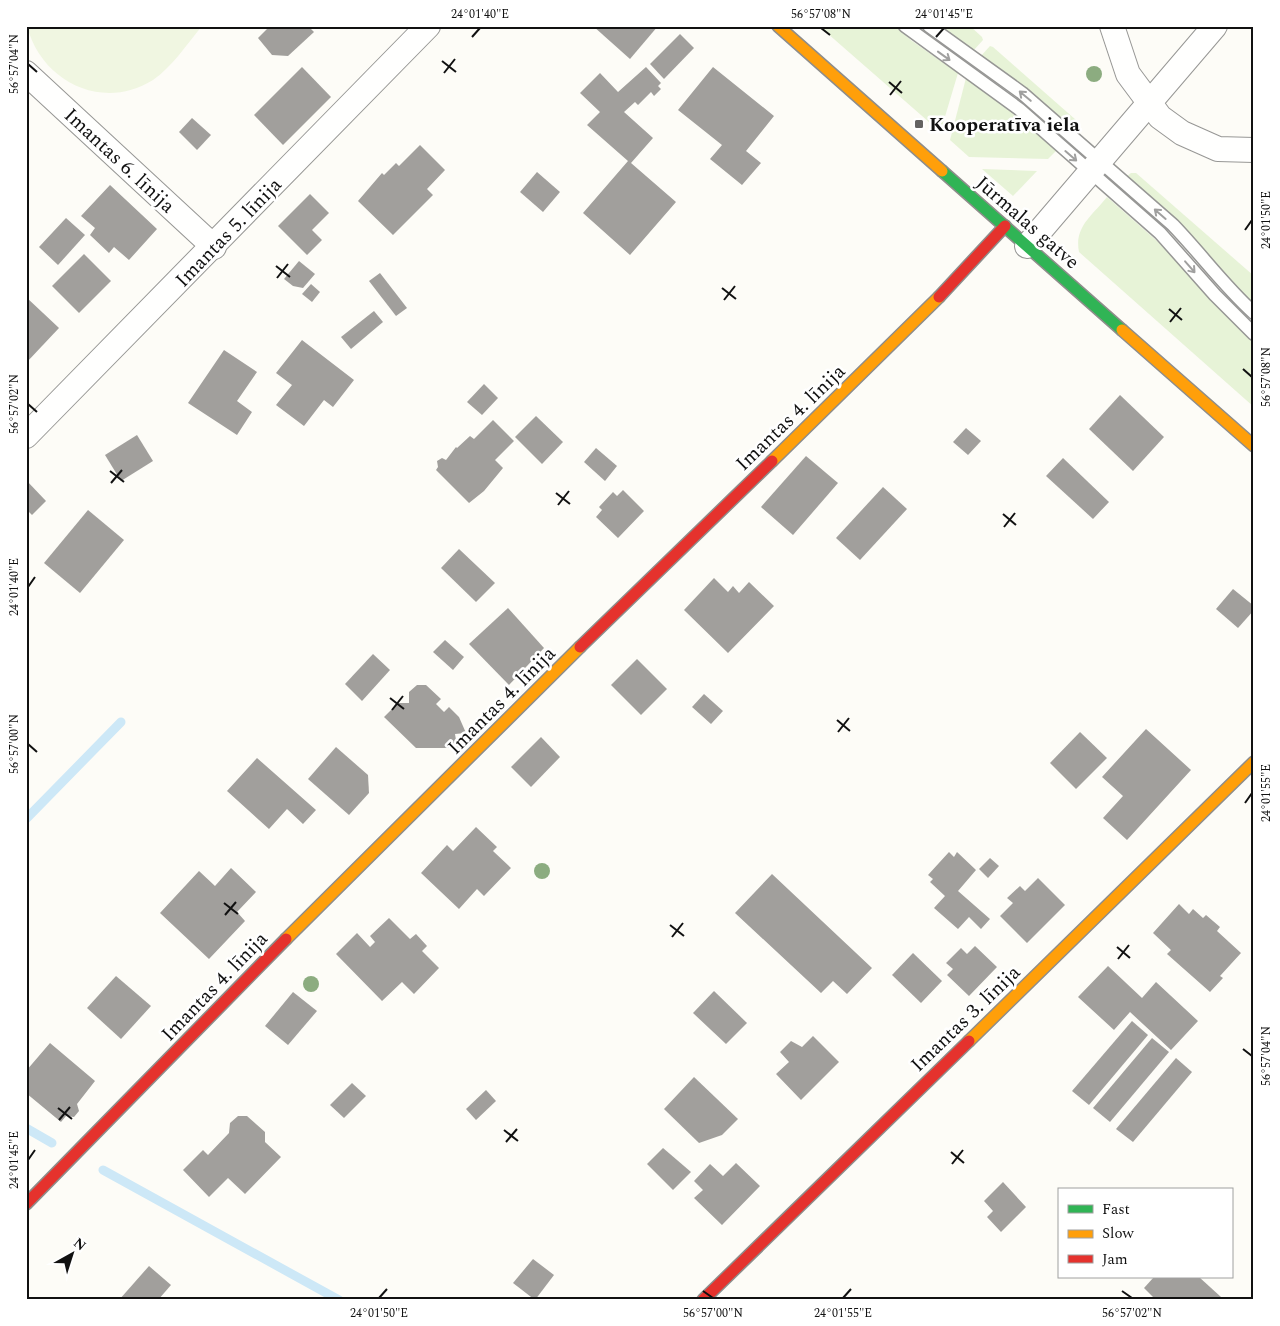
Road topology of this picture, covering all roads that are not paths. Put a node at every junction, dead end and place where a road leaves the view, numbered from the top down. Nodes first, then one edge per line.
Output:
1 (428, 26) edge
2 (778, 26) edge
3 (905, 26) edge
4 (929, 26) edge
5 (1112, 26) edge
6 (1215, 26) edge
7 (26, 73) edge
8 (1149, 104) junction
9 (1254, 150) edge
10 (1095, 167) junction
11 (1005, 226) junction
12 (1027, 246) junction
13 (214, 247) junction
14 (1254, 313) edge
15 (1254, 334) edge
16 (26, 436) edge
17 (1254, 446) edge
18 (1254, 762) edge
19 (26, 1204) edge
20 (703, 1300) edge

1 - 13 street, Imantas 5. līnija
2 - 11 street, Jūrmalas gatve
3 -> 10 lane
10 -> 4 lane
5 - 8 street
6 - 8 street
7 - 13 street, Imantas 6. līnija
8 - 9 street
8 - 10 street
10 - 12 street
14 -> 10 lane
10 -> 15 lane
11 - 12 street, Jūrmalas gatve
11 - 19 street, Imantas 4. līnija
12 - 17 street, Jūrmalas gatve
13 - 16 street, Imantas 5. līnija
18 - 20 street, Imantas 3. līnija

